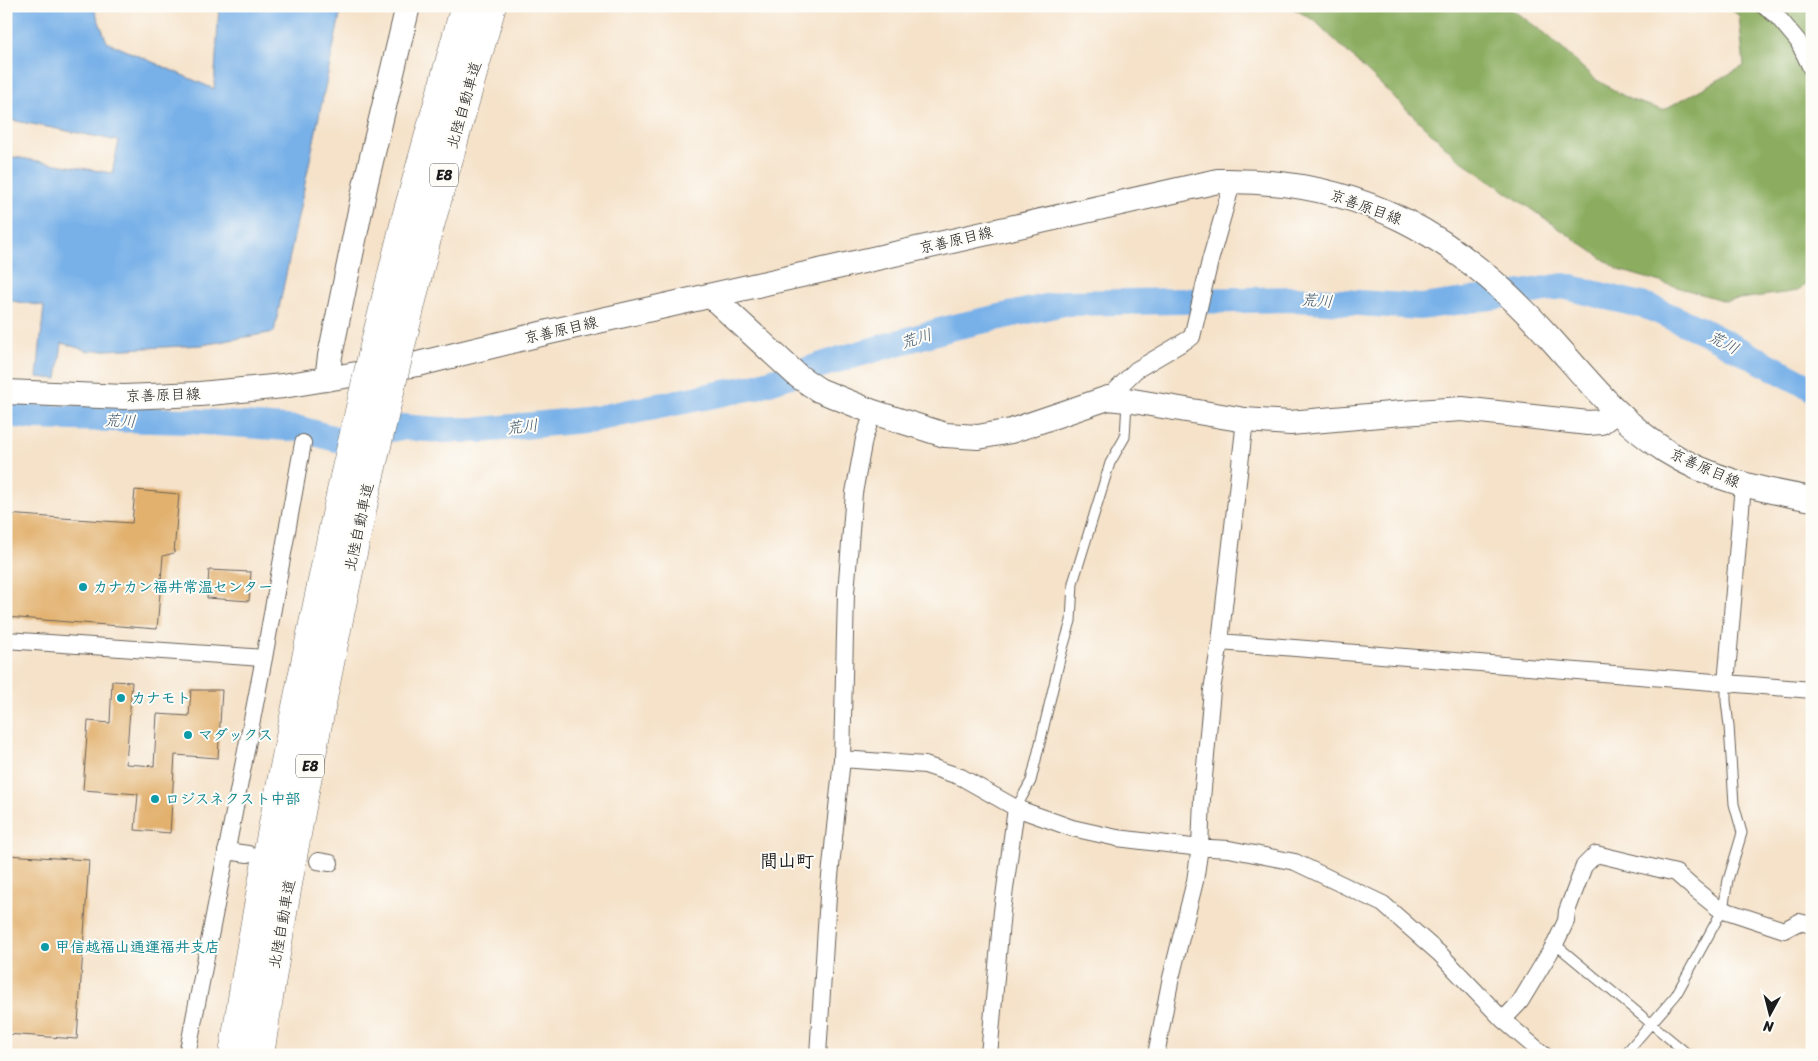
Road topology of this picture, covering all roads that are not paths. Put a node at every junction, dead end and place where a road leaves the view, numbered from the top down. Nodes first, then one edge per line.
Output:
1 (408, 6) edge
2 (465, 6) edge
3 (492, 6) edge
4 (1764, 6) edge
5 (1812, 70) edge
6 (1233, 180) junction
7 (711, 296) junction
8 (388, 344) junction
9 (327, 379) junction
10 (6, 392) edge
11 (1118, 399) junction
12 (1616, 411) junction
13 (873, 412) junction
14 (1245, 420) junction
15 (303, 443) dead end
16 (356, 478) junction
17 (1743, 485) junction
18 (1812, 499) edge
19 (6, 640) edge
20 (1220, 642) junction
21 (264, 658) junction
22 (1726, 684) junction
23 (1812, 690) edge
24 (842, 759) junction
25 (1016, 808) junction
26 (1200, 847) junction
27 (226, 851) junction
28 (248, 854) dead end
29 (289, 879) junction
30 (1723, 909) junction
31 (1812, 925) edge
32 (1555, 944) junction
33 (1503, 1020) junction
34 (1651, 1023) junction
35 (187, 1055) edge
36 (232, 1055) edge
37 (260, 1055) edge
38 (268, 1055) edge
39 (818, 1055) edge
40 (989, 1055) edge
41 (1156, 1055) edge
42 (1544, 1055) edge
43 (1624, 1055) edge
44 (1689, 1055) edge

1 - 9 main road
2 - 8 highway, 北陸自動車道 / E8
3 - 8 highway, 北陸自動車道 / E8
4 - 5 street
6 - 7 main road, 京善原目線
6 - 11 street
6 - 12 main road, 京善原目線
7 - 9 main road, 京善原目線
7 - 13 main road
8 - 16 highway, 北陸自動車道 / E8, bridge
9 - 10 main road, 京善原目線
11 - 13 main road
11 - 14 main road
11 - 25 lane
12 - 14 main road
12 - 17 main road, 京善原目線
13 - 24 street
14 - 20 street
15 - 21 street
16 - 29 highway, 北陸自動車道 / E8
16 - 36 highway, 北陸自動車道 / E8
17 - 18 main road, 京善原目線
17 - 22 street
19 - 21 street
20 - 22 street
20 - 26 street
21 - 27 street
22 - 23 street
22 - 30 lane
24 - 25 street
24 - 39 street
25 - 26 street
25 - 40 street
26 - 33 street
26 - 41 street
27 - 28 street
27 - 35 street
29 - 37 highway, 北陸自動車道 / E8
29 - 38 highway
30 - 31 street
30 - 32 street
30 - 34 lane
32 - 33 street
32 - 34 lane
33 - 42 street
34 - 43 lane
34 - 44 lane

